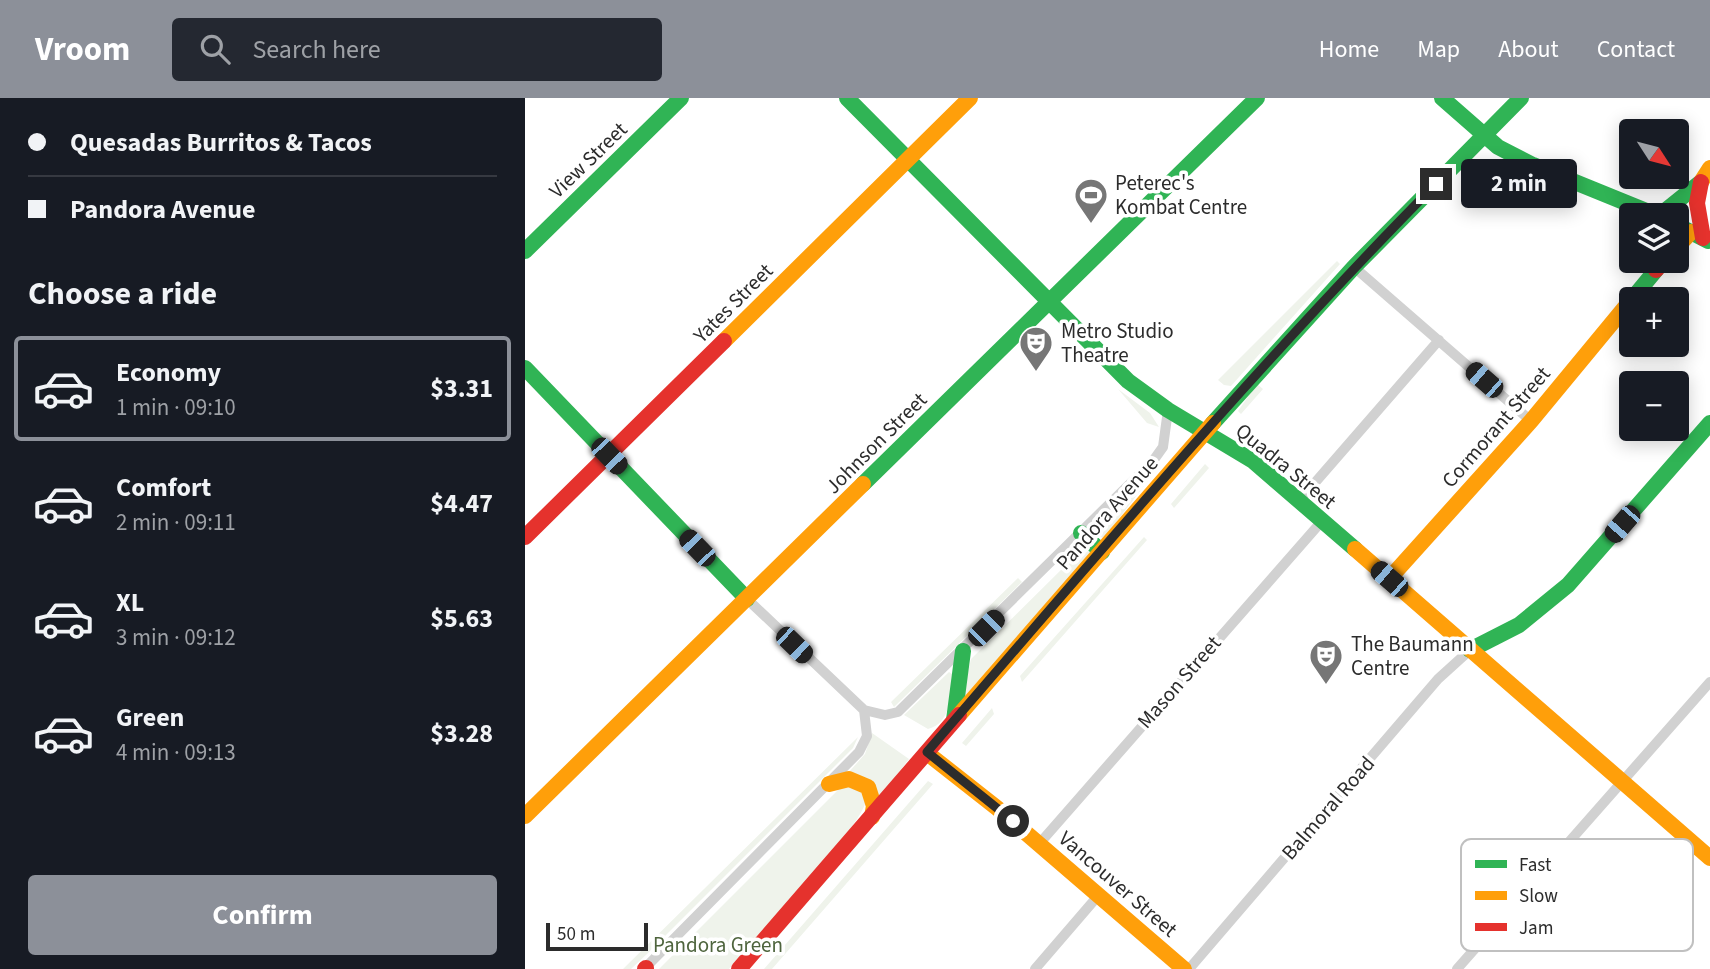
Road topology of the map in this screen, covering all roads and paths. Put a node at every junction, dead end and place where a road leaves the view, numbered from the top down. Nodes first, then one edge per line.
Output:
1 (681, 98) edge
2 (848, 98) edge
3 (970, 98) edge
4 (1257, 98) edge
5 (1442, 98) edge
6 (1521, 98) edge
7 (1483, 136) junction
8 (908, 159) junction
9 (1705, 175) edge
10 (1628, 203) edge
11 (1672, 203) edge
12 (1695, 234) edge
13 (525, 251) edge
14 (1354, 267) junction
15 (1652, 273) edge
16 (1641, 287) edge
17 (1048, 301) junction
18 (1619, 315) edge
19 (1439, 340) junction
20 (525, 368) edge
21 (1168, 410) junction
22 (1531, 421) junction
23 (1710, 423) edge
24 (1205, 431) junction
25 (609, 456) junction
26 (1299, 501) junction
27 (1322, 521) junction
28 (1081, 533) junction
29 (525, 537) edge
30 (1102, 552) junction
31 (1389, 579) junction
32 (747, 599) junction
33 (1471, 650) junction
34 (963, 651) junction
35 (1710, 682) edge
36 (864, 710) junction
37 (954, 720) junction
38 (927, 752) junction
39 (1623, 782) junction
40 (829, 784) junction
41 (525, 816) edge
42 (872, 817) junction
43 (1572, 839) edge
44 (1688, 839) edge
45 (1693, 843) edge
46 (1039, 844) junction
47 (1710, 858) edge
48 (1097, 897) junction
49 (1473, 951) edge
50 (1037, 967) edge
51 (645, 969) edge
52 (739, 969) edge
53 (1186, 969) edge
54 (1457, 969) edge

1 - 13 main road, View Street
2 - 8 main road, Quadra Street
3 - 8 main road, Yates Street
4 - 17 main road, Johnson Street
5 - 7 main road
6 - 7 main road, Pandora Avenue
7 - 10 main road
7 - 14 main road, Pandora Avenue
8 - 17 main road, Quadra Street
8 - 25 main road, Yates Street
9 - 11 main road
9 - 12 main road
14 - 19 street
14 - 24 main road, Pandora Avenue
15 - 16 main road, Cormorant Street
17 - 21 main road, Quadra Street
17 - 32 main road, Johnson Street
18 - 22 main road, Cormorant Street
19 - 22 street
19 - 26 street
20 - 25 main road
21 - 24 main road, Quadra Street
21 - 28 street, Pandora Avenue
22 - 31 main road, Cormorant Street
23 - 33 main road
24 - 26 main road, Quadra Street
24 - 30 main road, Pandora Avenue
25 - 29 main road, Yates Street
25 - 32 main road
26 - 27 main road, Quadra Street
27 - 31 main road, Quadra Street
27 - 46 street, Mason Street
28 - 30 main road
28 - 34 street, Pandora Avenue
30 - 37 main road, Pandora Avenue
31 - 33 main road, Quadra Street
32 - 36 street
32 - 41 main road, Johnson Street
33 - 39 main road, Quadra Street
33 - 53 street, Balmoral Road
34 - 36 street, Pandora Avenue
34 - 37 main road
35 - 39 street
36 - 40 street
37 - 38 main road, Pandora Avenue
38 - 42 main road, Pandora Avenue
38 - 46 main road, Vancouver Street
39 - 43 street
39 - 44 main road, Quadra Street
40 - 42 main road
40 - 51 street
42 - 52 main road, Pandora Avenue
45 - 47 main road, Quadra Street
46 - 48 main road, Vancouver Street
48 - 50 street
48 - 53 main road, Vancouver Street
49 - 54 street

